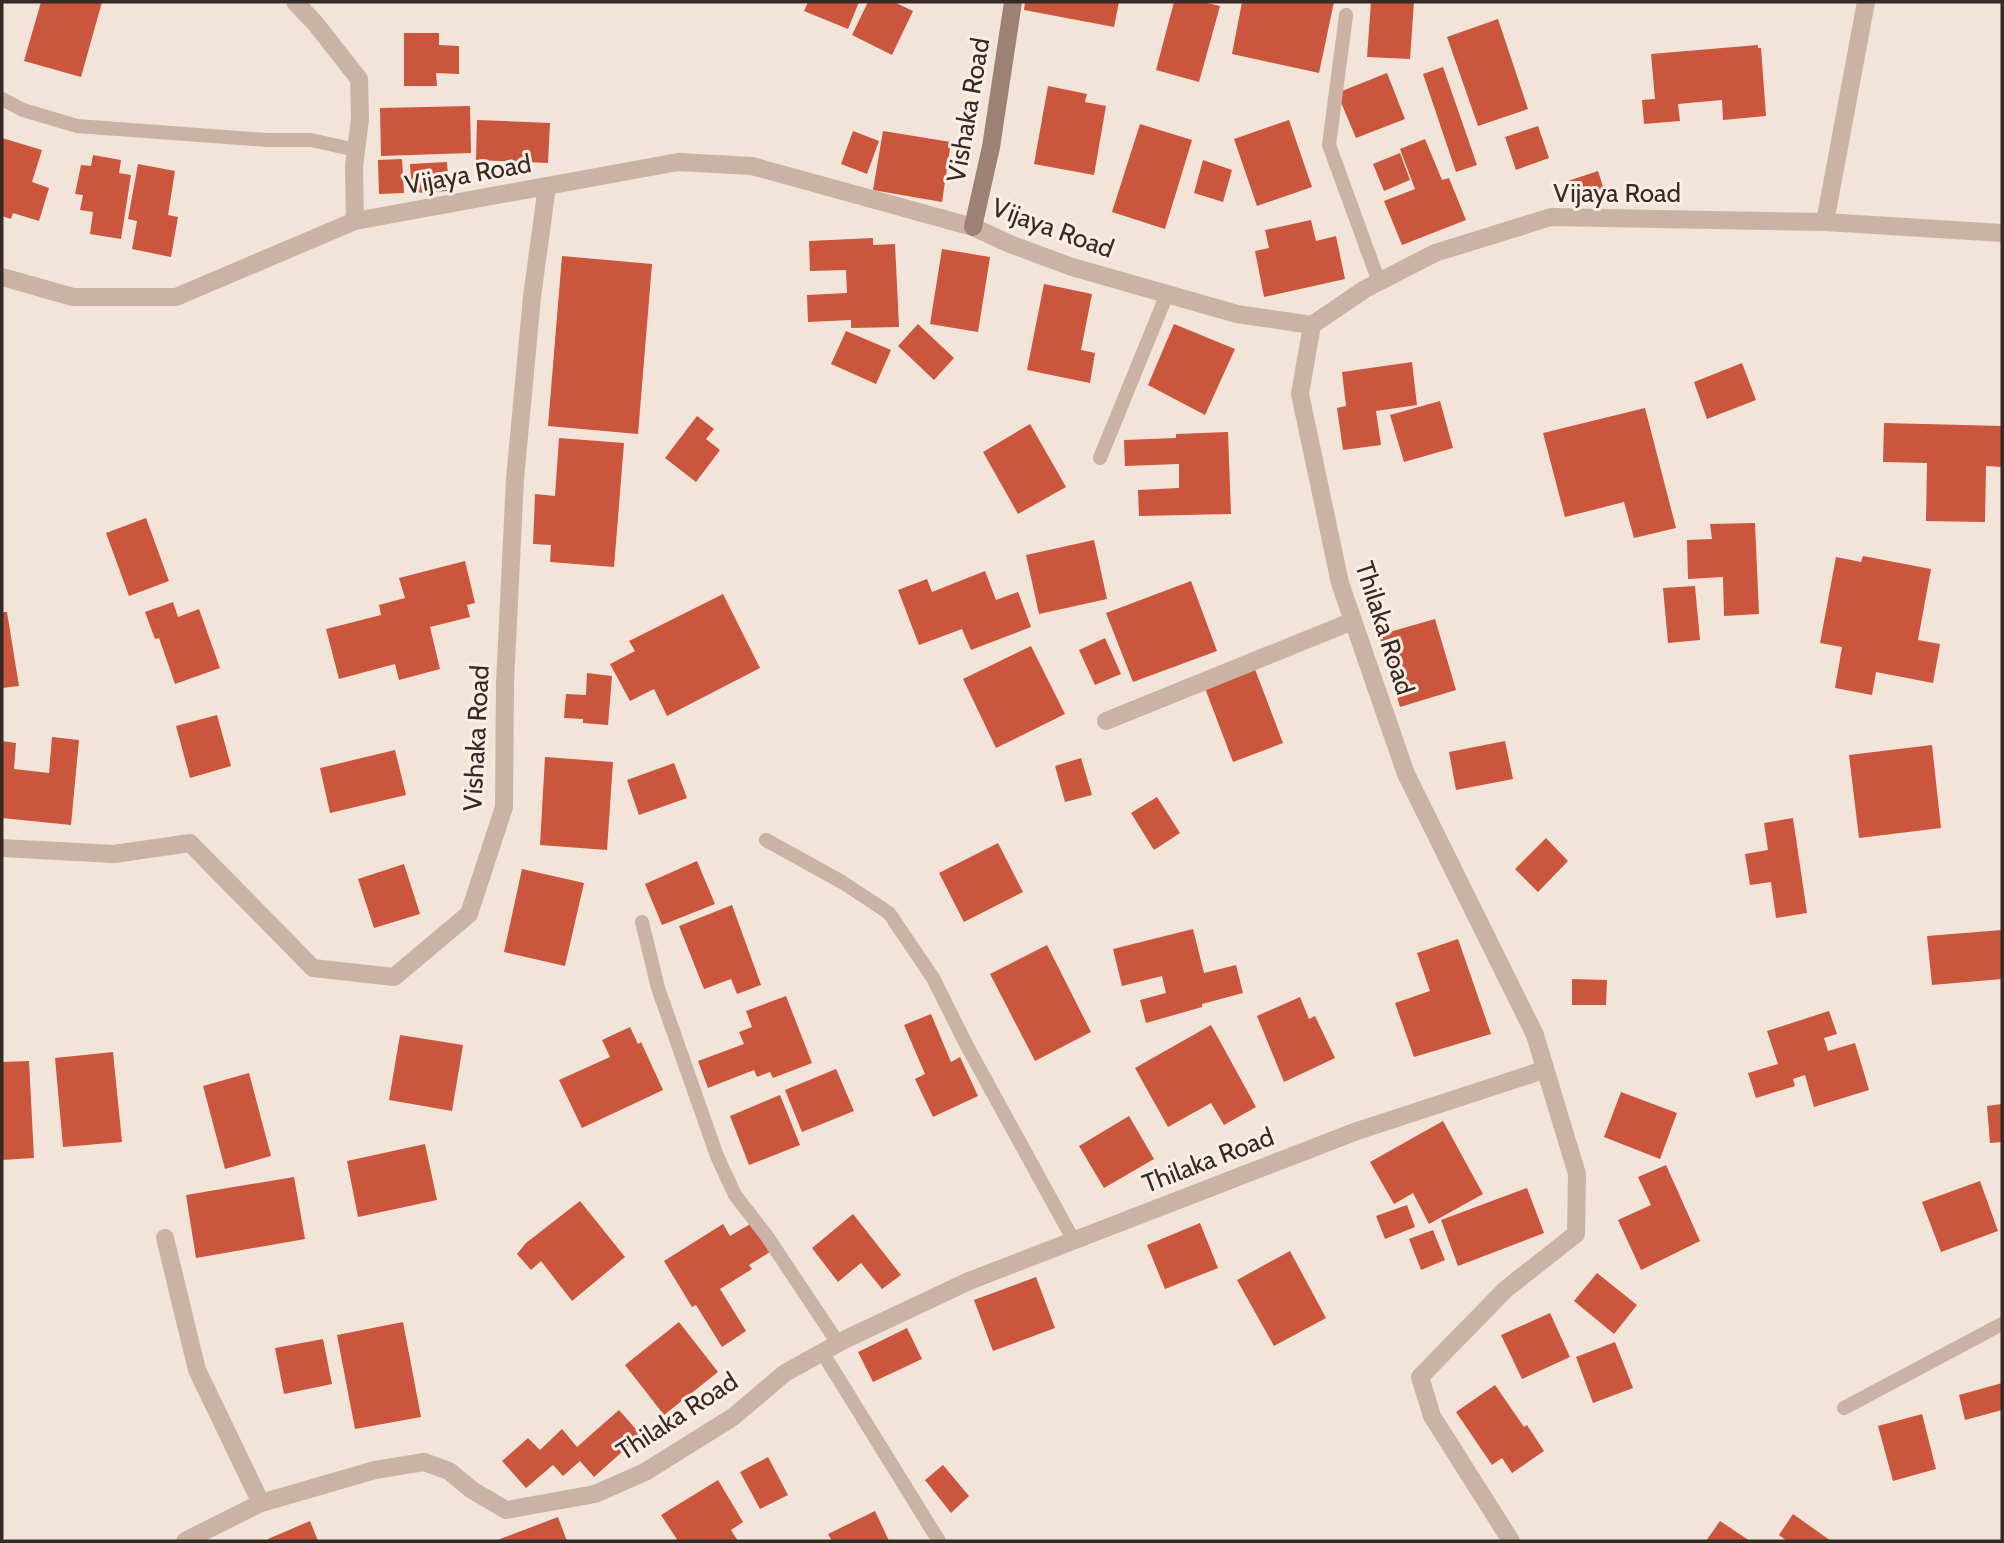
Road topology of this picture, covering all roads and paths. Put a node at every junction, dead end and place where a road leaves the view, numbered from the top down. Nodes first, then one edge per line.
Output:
1 (295, 2) edge
2 (1013, 2) edge
3 (1866, 2) edge
4 (1346, 15) dead end
5 (2, 99) edge
6 (356, 150) junction
7 (547, 186) junction
8 (355, 221) junction
9 (1825, 222) junction
10 (974, 227) junction
11 (2002, 233) edge
12 (2, 277) edge
13 (1379, 282) junction
14 (1167, 294) junction
15 (1312, 325) junction
16 (1100, 458) dead end
17 (1353, 621) junction
18 (1106, 721) dead end
19 (766, 840) dead end
20 (2, 848) edge
21 (642, 922) dead end
22 (1545, 1070) junction
23 (165, 1238) dead end
24 (1074, 1241) junction
25 (2002, 1324) edge
26 (830, 1348) junction
27 (1844, 1408) dead end
28 (261, 1503) junction
29 (185, 1541) edge
30 (939, 1541) edge
31 (1511, 1541) edge

1 - 6 street
2 - 10 street, Vishaka Road
3 - 9 street
4 - 13 lane
5 - 6 lane
6 - 8 street
7 - 8 street, Vijaya Road
7 - 10 street, Vijaya Road
7 - 20 street, Vishaka Road
8 - 12 street, Vijaya Road
9 - 11 street, Vijaya Road
9 - 13 street, Vijaya Road
10 - 14 street, Vijaya Road
13 - 15 street, Vijaya Road
14 - 15 street, Vijaya Road
14 - 16 lane
15 - 17 street, Thilaka Road
17 - 18 street
17 - 22 street, Thilaka Road
19 - 24 lane
21 - 26 lane
22 - 24 street, Thilaka Road
22 - 31 street
23 - 28 street
24 - 26 street, Thilaka Road
25 - 27 lane
26 - 28 street, Thilaka Road
26 - 30 lane
28 - 29 street, Thilaka Road

